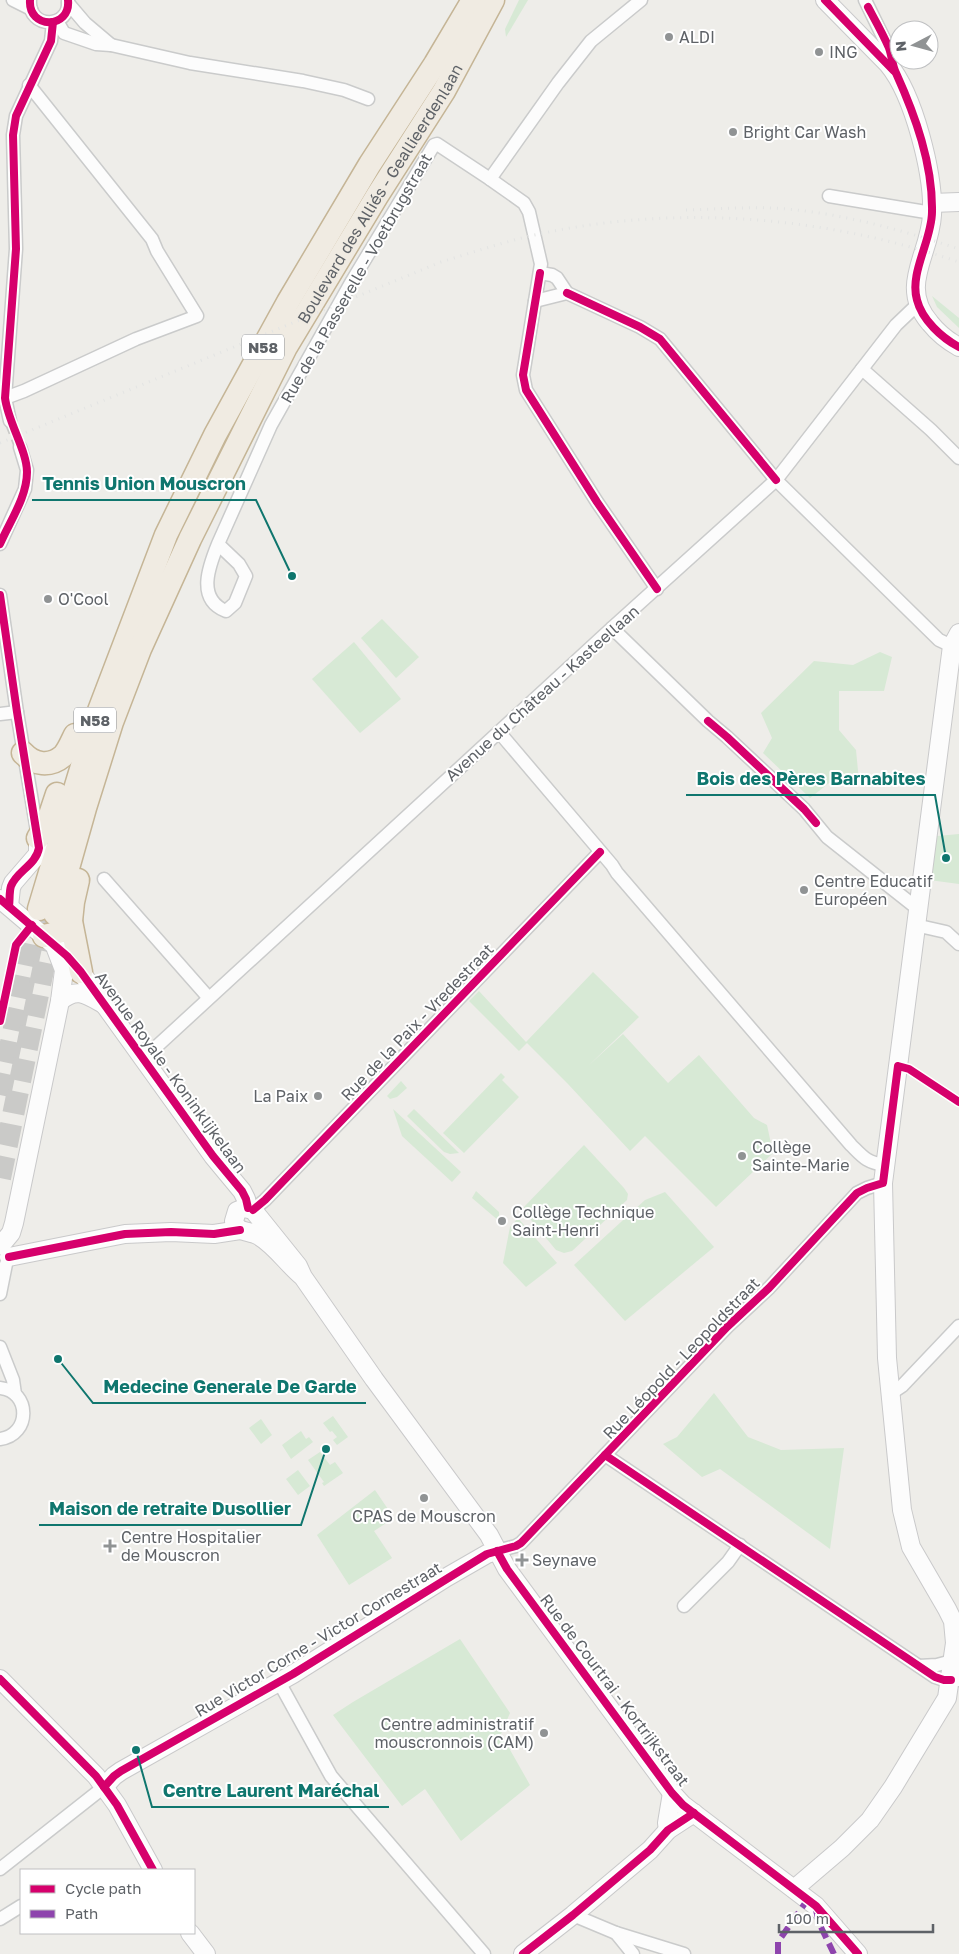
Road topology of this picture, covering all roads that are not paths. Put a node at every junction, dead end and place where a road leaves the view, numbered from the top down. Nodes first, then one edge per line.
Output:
1 (13, 0) edge
2 (462, 0) edge
3 (473, 0) edge
4 (494, 0) edge
5 (506, 0) edge
6 (641, 0) edge
7 (826, 0) edge
8 (864, 0) edge
9 (68, 2) edge
10 (31, 4) edge
11 (55, 22) junction
12 (452, 37) junction
13 (112, 45) junction
14 (895, 72) junction
15 (29, 85) junction
16 (444, 91) junction
17 (368, 99) dead end
18 (490, 179) junction
19 (829, 196) dead end
20 (959, 202) edge
21 (932, 208) junction
22 (540, 273) junction
23 (567, 293) junction
24 (535, 301) junction
25 (918, 304) junction
26 (959, 347) edge
27 (862, 369) junction
28 (5, 398) junction
29 (10, 421) tunnel mouth
30 (20, 447) tunnel mouth
31 (959, 458) edge
32 (776, 480) junction
33 (166, 535) junction
34 (0, 544) edge
35 (218, 544) junction
36 (656, 589) junction
37 (0, 595) edge
38 (612, 628) junction
39 (956, 640) edge
40 (955, 665) edge
41 (17, 712) junction
42 (0, 714) edge
43 (499, 732) junction
44 (76, 735) junction
45 (23, 753) junction
46 (38, 838) junction
47 (600, 852) junction
48 (104, 879) dead end
49 (0, 884) edge
50 (5, 902) edge
51 (55, 915) junction
52 (916, 917) junction
53 (50, 942) junction
54 (959, 944) edge
55 (81, 972) junction
56 (208, 997) junction
57 (60, 1001) junction
58 (103, 1004) junction
59 (143, 1059) junction
60 (884, 1165) junction
61 (883, 1183) junction
62 (249, 1219) junction
63 (14, 1223) junction
64 (46, 1248) junction
65 (2, 1268) edge
66 (959, 1326) edge
67 (0, 1347) edge
68 (0, 1388) edge
69 (15, 1394) junction
70 (890, 1394) junction
71 (0, 1439) edge
72 (605, 1455) junction
73 (740, 1545) junction
74 (497, 1551) junction
75 (684, 1606) dead end
76 (918, 1666) junction
77 (955, 1672) edge
78 (0, 1679) edge
79 (279, 1682) junction
80 (104, 1787) junction
81 (683, 1803) junction
82 (668, 1830) junction
83 (0, 1869) edge
84 (152, 1869) edge
85 (794, 1889) junction
86 (20, 1907) edge
87 (574, 1915) junction
88 (0, 1920) edge
89 (616, 1933) junction
90 (191, 1934) edge
91 (206, 1954) edge
92 (484, 1954) edge
93 (524, 1954) edge
94 (633, 1954) edge
95 (684, 1954) edge
96 (858, 1954) edge

1 - 10 street
2 - 12 highway, N58
3 - 12 highway, Boulevard des Alliés - Geallieerdenlaan / N58
4 - 16 highway, Boulevard des Alliés - Geallieerdenlaan / N58
5 - 16 highway, N58
6 - 18 street
7 - 14 main road
8 - 14 street
9 - 11 street
9 - 13 street
10 - 11 street
11 - 13 street
11 - 15 street
12 - 33 highway, Boulevard des Alliés - Geallieerdenlaan / N58
13 - 17 street
14 - 21 main road
15 - 28 street
15 - 28 street
16 - 51 highway, Boulevard des Alliés - Geallieerdenlaan / N58
18 - 22 street, Rue de la Passerelle - Voetbrugstraat
18 - 35 street, Rue de la Passerelle - Voetbrugstraat
19 - 21 street
20 - 21 main road
21 - 25 main road
22 - 23 street
22 - 24 street, Rue de la Passerelle - Voetbrugstraat
23 - 24 street
23 - 32 street
24 - 36 street, Rue de la Passerelle - Voetbrugstraat
25 - 26 main road
25 - 27 street, Avenue du Château - Kasteellaan
27 - 31 street
27 - 32 street, Avenue du Château - Kasteellaan
28 - 29 street
30 - 34 street
32 - 36 street, Avenue du Château - Kasteellaan
32 - 39 street
33 - 44 highway
33 - 51 highway, Boulevard des Alliés - Geallieerdenlaan / N58
35 - 35 street, Rue de la Passerelle - Voetbrugstraat
36 - 38 street, Avenue du Château - Kasteellaan
37 - 41 street
38 - 43 street, Avenue du Château - Kasteellaan
38 - 52 street
39 - 40 main road
40 - 52 main road
41 - 42 street
41 - 45 street
43 - 47 street
43 - 56 street, Avenue du Château - Kasteellaan
44 - 45 highway
44 - 46 highway
45 - 46 street
46 - 49 main road
46 - 50 main road
47 - 60 street
47 - 62 street, Rue de la Paix - Vredestraat
48 - 56 street
50 - 53 main road, Avenue Royale - Koninklijkelaan
51 - 53 highway
51 - 55 highway
52 - 54 street
52 - 60 main road
53 - 55 main road, Avenue Royale - Koninklijkelaan
53 - 57 main road
55 - 58 main road, Avenue Royale - Koninklijkelaan
56 - 59 street, Avenue du Château - Kasteellaan
57 - 58 main road
57 - 63 main road
58 - 59 main road, Avenue Royale - Koninklijkelaan
59 - 62 main road, Avenue Royale - Koninklijkelaan
60 - 61 main road
61 - 70 main road
61 - 72 street, Rue Léopold - Leopoldstraat
62 - 64 main road
62 - 74 main road, Avenue Royale - Koninklijkelaan
63 - 64 main road
63 - 65 main road
64 - 65 main road
66 - 70 street
67 - 69 street
68 - 69 street
69 - 71 street
70 - 77 main road
72 - 73 street
72 - 74 street, Rue Léopold - Leopoldstraat
73 - 75 street
73 - 76 street
74 - 79 main road, Rue Victor Corne - Victor Cornestraat
74 - 81 main road, Rue de Courtrai - Kortrijkstraat
76 - 77 street
76 - 77 street
77 - 85 main road
78 - 80 main road
79 - 80 main road, Rue Victor Corne - Victor Cornestraat
79 - 92 street
80 - 83 street, Rue Victor Corne - Victor Cornestraat
80 - 84 main road
81 - 82 main road
81 - 82 main road
81 - 85 main road, Rue de Courtrai - Kortrijkstraat
82 - 87 main road
85 - 96 main road, Rue de Courtrai - Kortrijkstraat
86 - 88 street
87 - 89 street
87 - 93 main road
89 - 94 street
89 - 95 street
90 - 91 main road

